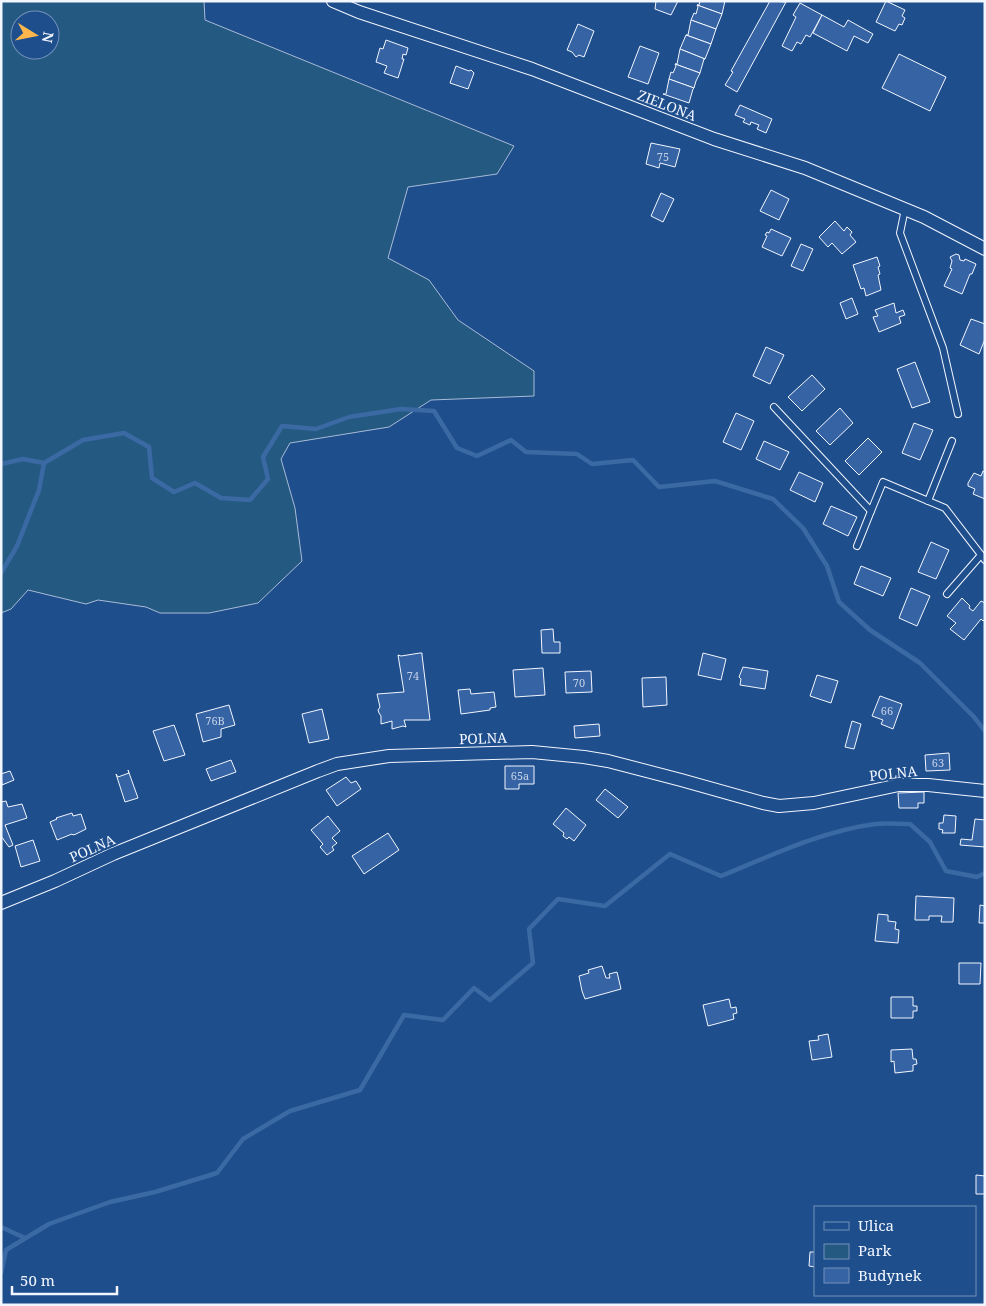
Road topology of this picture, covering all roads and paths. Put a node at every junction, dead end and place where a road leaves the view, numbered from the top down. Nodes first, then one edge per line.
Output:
1 (334, 1) edge
2 (904, 209) junction
3 (985, 249) edge
4 (774, 407) dead end
5 (958, 414) dead end
6 (952, 441) dead end
7 (928, 502) junction
8 (871, 511) junction
9 (857, 546) dead end
10 (983, 557) edge
11 (947, 594) dead end
12 (985, 791) edge
13 (1, 903) edge

1 - 2 street, ZIELONA
2 - 3 street, ZIELONA
2 - 5 lane
4 - 8 lane
6 - 7 lane
7 - 8 lane
7 - 10 lane
8 - 9 lane
10 - 11 lane
12 - 13 street, POLNA

